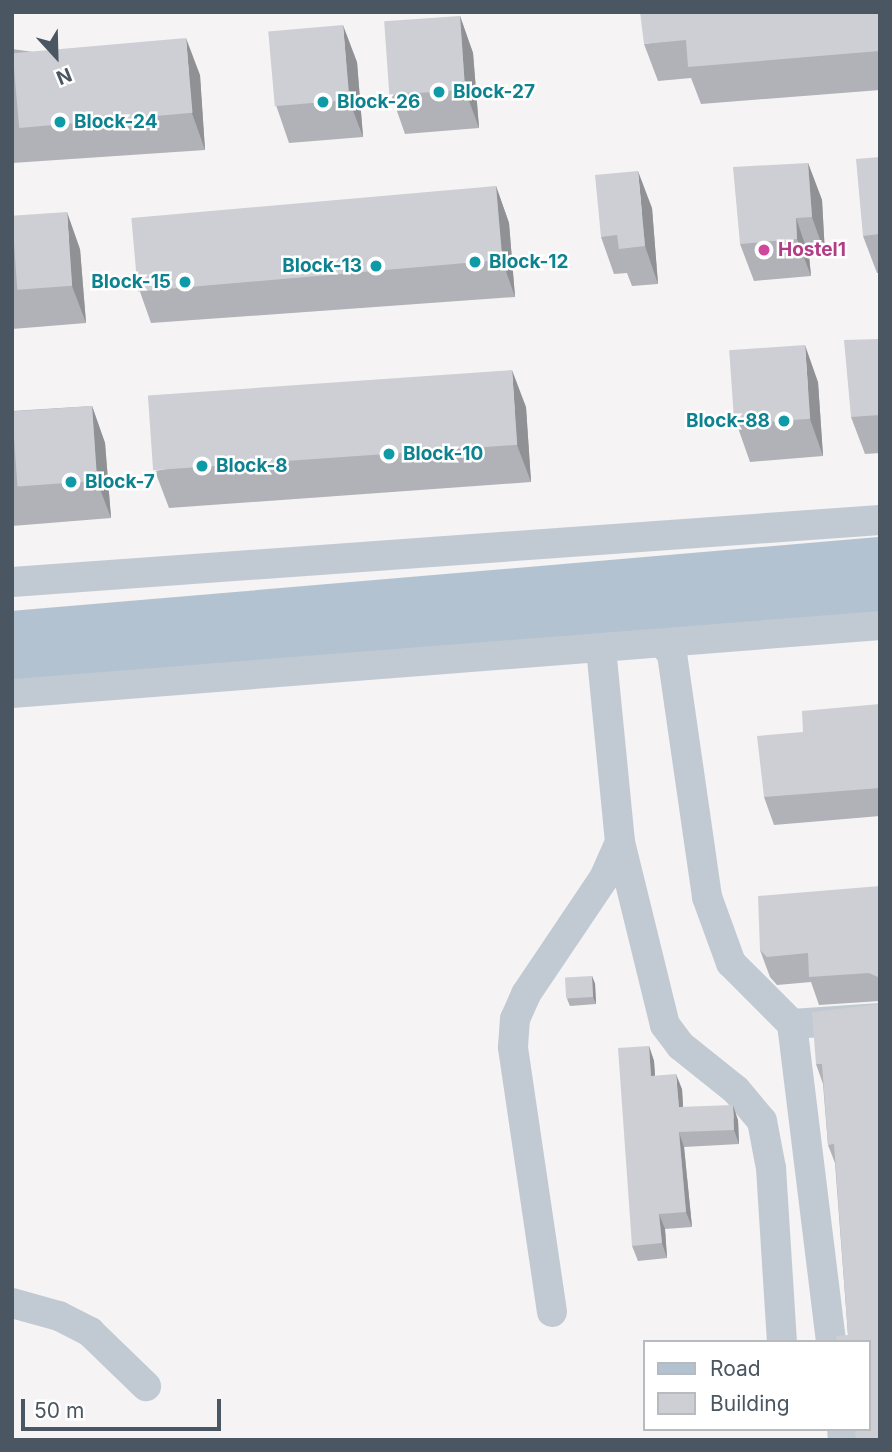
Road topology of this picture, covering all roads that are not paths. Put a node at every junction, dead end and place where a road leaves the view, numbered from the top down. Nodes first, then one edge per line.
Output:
1 (880, 520) edge
2 (880, 556) edge
3 (12, 582) edge
4 (880, 592) edge
5 (608, 623) junction
6 (880, 625) edge
7 (12, 629) edge
8 (662, 642) junction
9 (12, 660) edge
10 (12, 693) edge
11 (620, 842) junction
12 (880, 1018) edge
13 (792, 1024) junction
14 (12, 1303) edge
15 (552, 1312) dead end
16 (782, 1340) edge
17 (831, 1340) edge
18 (146, 1386) dead end

1 - 3 street
2 - 7 main road
4 - 5 main road
5 - 8 street
5 - 9 main road
5 - 10 street
5 - 11 street
6 - 8 street
8 - 13 street
11 - 15 street
11 - 16 street
12 - 13 street
13 - 17 street
14 - 18 street

